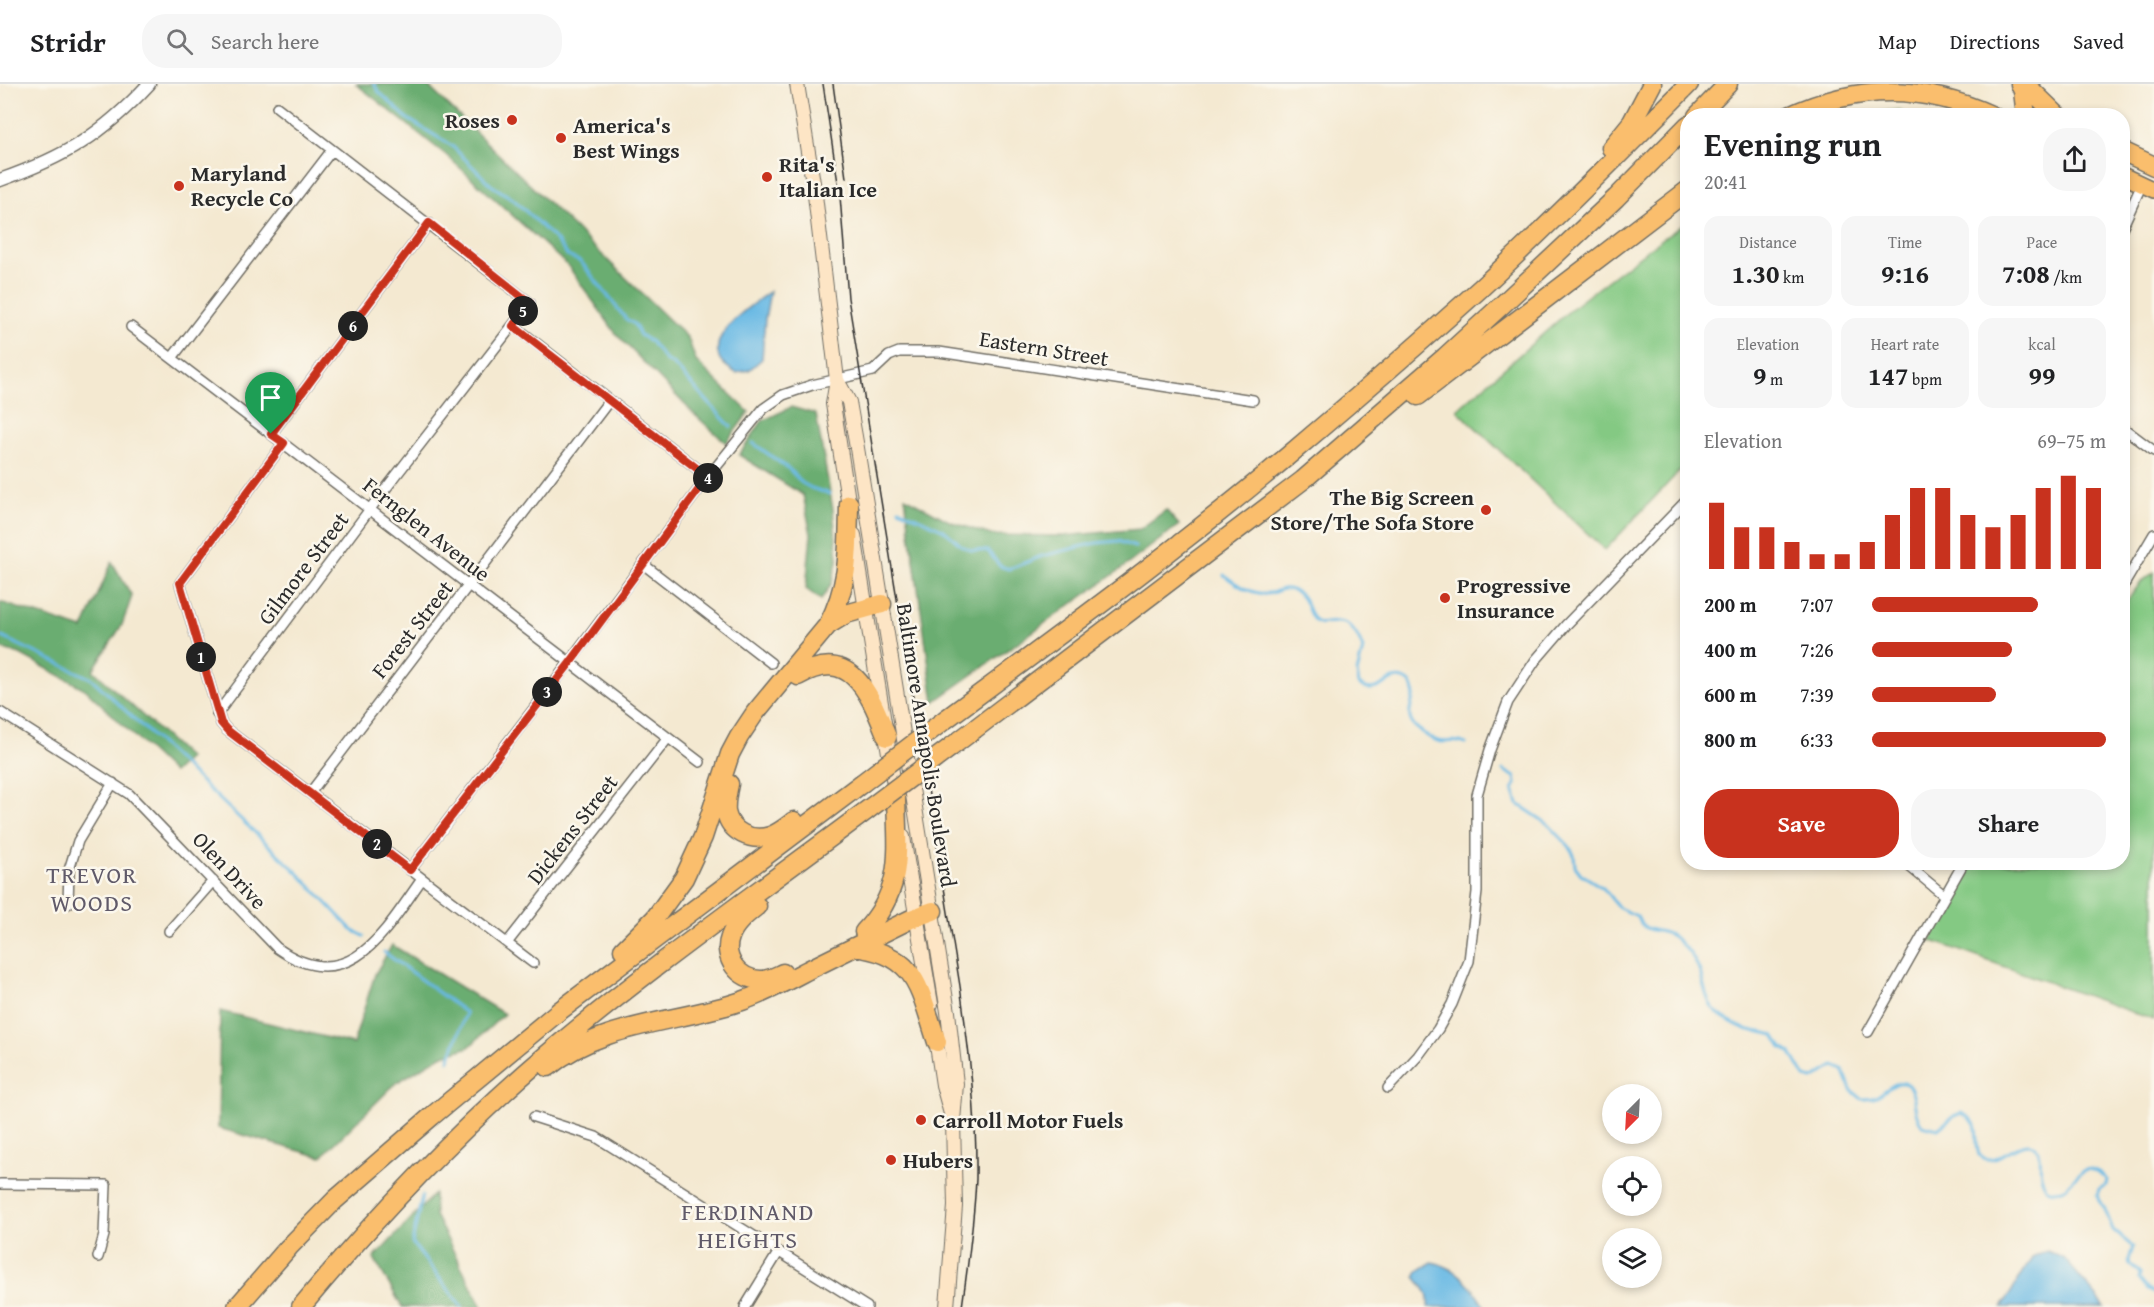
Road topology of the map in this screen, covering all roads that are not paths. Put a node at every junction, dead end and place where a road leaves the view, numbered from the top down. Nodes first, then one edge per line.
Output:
1 (149, 84) edge
2 (797, 84) edge
3 (1652, 84) edge
4 (1689, 84) edge
5 (1728, 84) edge
6 (2022, 84) edge
7 (1914, 90) junction
8 (277, 107) dead end
9 (1705, 108) edge
10 (1803, 108) edge
11 (1953, 108) edge
12 (1972, 108) edge
13 (2025, 108) edge
14 (2049, 108) edge
15 (1680, 133) edge
16 (332, 150) junction
17 (2130, 155) edge
18 (2130, 162) edge
19 (2154, 166) edge
20 (2154, 171) edge
21 (2130, 179) edge
22 (0, 180) edge
23 (2148, 187) edge
24 (1680, 196) edge
25 (2130, 215) edge
26 (429, 223) junction
27 (1482, 287) junction
28 (513, 326) junction
29 (131, 327) dead end
30 (172, 358) junction
31 (837, 380) junction
32 (1253, 400) dead end
33 (609, 401) junction
34 (2130, 433) edge
35 (271, 434) junction
36 (284, 443) junction
37 (2154, 451) edge
38 (708, 477) junction
39 (1303, 480) junction
40 (849, 504) junction
41 (1680, 507) edge
42 (370, 509) junction
43 (2154, 534) edge
44 (643, 564) junction
45 (2130, 574) edge
46 (469, 587) junction
47 (875, 611) junction
48 (828, 625) junction
49 (570, 663) junction
50 (771, 663) dead end
51 (798, 676) junction
52 (0, 712) edge
53 (217, 714) junction
54 (887, 737) junction
55 (668, 738) junction
56 (700, 762) dead end
57 (113, 783) junction
58 (861, 784) junction
59 (310, 793) junction
60 (896, 796) junction
61 (837, 833) junction
62 (410, 870) junction
63 (1913, 870) edge
64 (1959, 870) edge
65 (423, 879) junction
66 (213, 881) junction
67 (1944, 896) junction
68 (68, 904) dead end
69 (924, 911) junction
70 (169, 930) dead end
71 (859, 940) junction
72 (507, 943) junction
73 (533, 963) dead end
74 (533, 1032) junction
75 (1868, 1032) dead end
76 (937, 1042) junction
77 (1388, 1088) dead end
78 (534, 1117) dead end
79 (953, 1121) junction
80 (469, 1125) junction
81 (0, 1184) edge
82 (778, 1253) junction
83 (98, 1257) dead end
84 (237, 1307) edge
85 (301, 1307) edge
86 (745, 1307) edge
87 (867, 1307) edge
88 (948, 1307) edge

1 - 22 street
2 - 31 main road, Baltimore Annapolis Boulevard
3 - 27 highway
4 - 27 highway
5 - 9 highway
6 - 13 highway
6 - 14 highway
7 - 10 highway
7 - 11 highway
7 - 12 highway
8 - 16 street
15 - 39 highway
16 - 26 street
16 - 30 street
17 - 19 highway
18 - 20 street
21 - 23 main road
23 - 25 street
24 - 39 highway
26 - 28 street, Gilmore Street
26 - 35 street
27 - 58 highway, bridge
28 - 33 street
28 - 42 street, Gilmore Street
29 - 30 street, Fernglen Avenue
30 - 35 street, Fernglen Avenue
31 - 32 street, Eastern Street
31 - 38 street, Eastern Street
31 - 40 main road, Baltimore Annapolis Boulevard
31 - 47 main road, Baltimore Annapolis Boulevard
33 - 38 street
33 - 46 street, Forest Street
34 - 37 street
35 - 36 street, Fernglen Avenue
36 - 42 street, Fernglen Avenue
36 - 53 street
38 - 44 street
39 - 61 highway, bridge
40 - 47 main road, Baltimore Annapolis Boulevard
40 - 48 highway
41 - 77 street
42 - 46 street, Fernglen Avenue
42 - 53 street, Gilmore Street
43 - 45 street
44 - 49 street
44 - 50 street
46 - 49 street, Fernglen Avenue
46 - 59 street, Forest Street
47 - 48 highway
47 - 51 highway
47 - 54 main road, Baltimore Annapolis Boulevard
47 - 69 main road, Baltimore Annapolis Boulevard
48 - 74 highway
49 - 55 street, Fernglen Avenue
49 - 62 street
51 - 54 highway
51 - 58 highway
52 - 57 street, Olen Drive
53 - 59 street
54 - 60 main road, Baltimore Annapolis Boulevard
55 - 56 street, Fernglen Avenue
55 - 72 street, Dickens Street
57 - 66 street, Olen Drive
57 - 68 street
58 - 74 highway
59 - 62 street
60 - 69 main road, Baltimore Annapolis Boulevard
60 - 71 highway
61 - 71 highway
61 - 80 highway
62 - 65 street
63 - 67 street
64 - 67 street
65 - 66 street, Olen Drive
65 - 72 street
66 - 70 street
67 - 75 street
69 - 71 highway
69 - 76 main road, Baltimore Annapolis Boulevard
69 - 79 main road, Baltimore Annapolis Boulevard
71 - 76 highway
71 - 80 highway
72 - 73 street
74 - 84 highway
76 - 79 main road, Baltimore Annapolis Boulevard
78 - 82 street
79 - 88 main road, Baltimore Annapolis Boulevard
80 - 85 highway
81 - 83 street
82 - 86 street
82 - 87 street

